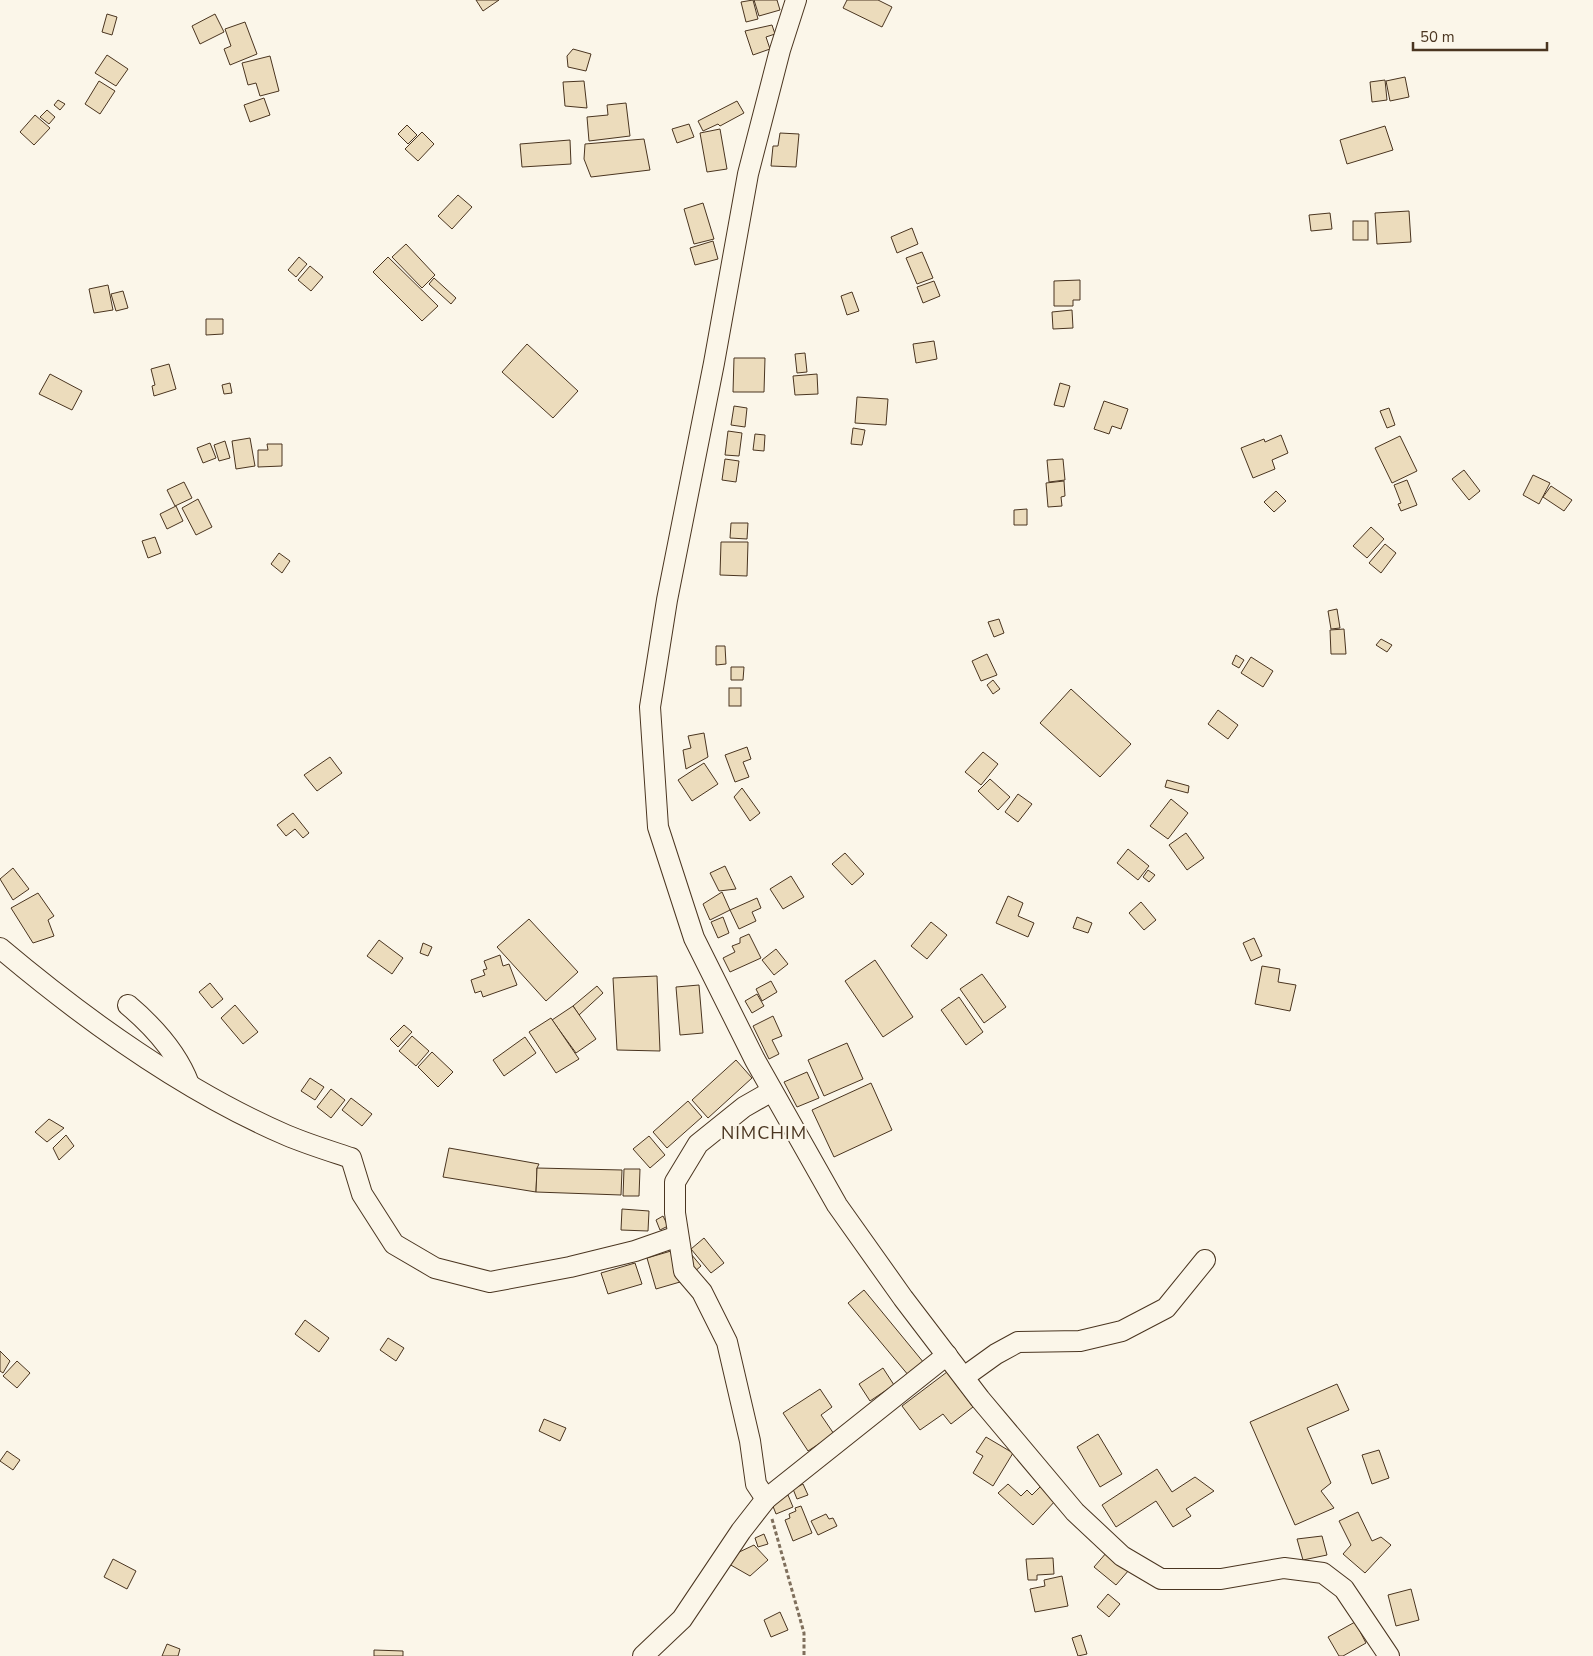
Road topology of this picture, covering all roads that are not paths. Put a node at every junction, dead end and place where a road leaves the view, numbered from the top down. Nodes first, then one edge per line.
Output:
1 (797, 4) edge
2 (0, 948) edge
3 (128, 1005) dead end
4 (189, 1084) junction
5 (772, 1091) junction
6 (678, 1236) junction
7 (1205, 1260) dead end
8 (947, 1355) junction
9 (964, 1378) junction
10 (766, 1499) junction
11 (643, 1656) edge
12 (1388, 1656) edge

1 - 5 street
2 - 4 street
3 - 4 street
4 - 6 street
5 - 6 street
5 - 8 street
6 - 10 street
7 - 9 street
8 - 9 street
8 - 10 street
9 - 12 street
10 - 11 street

